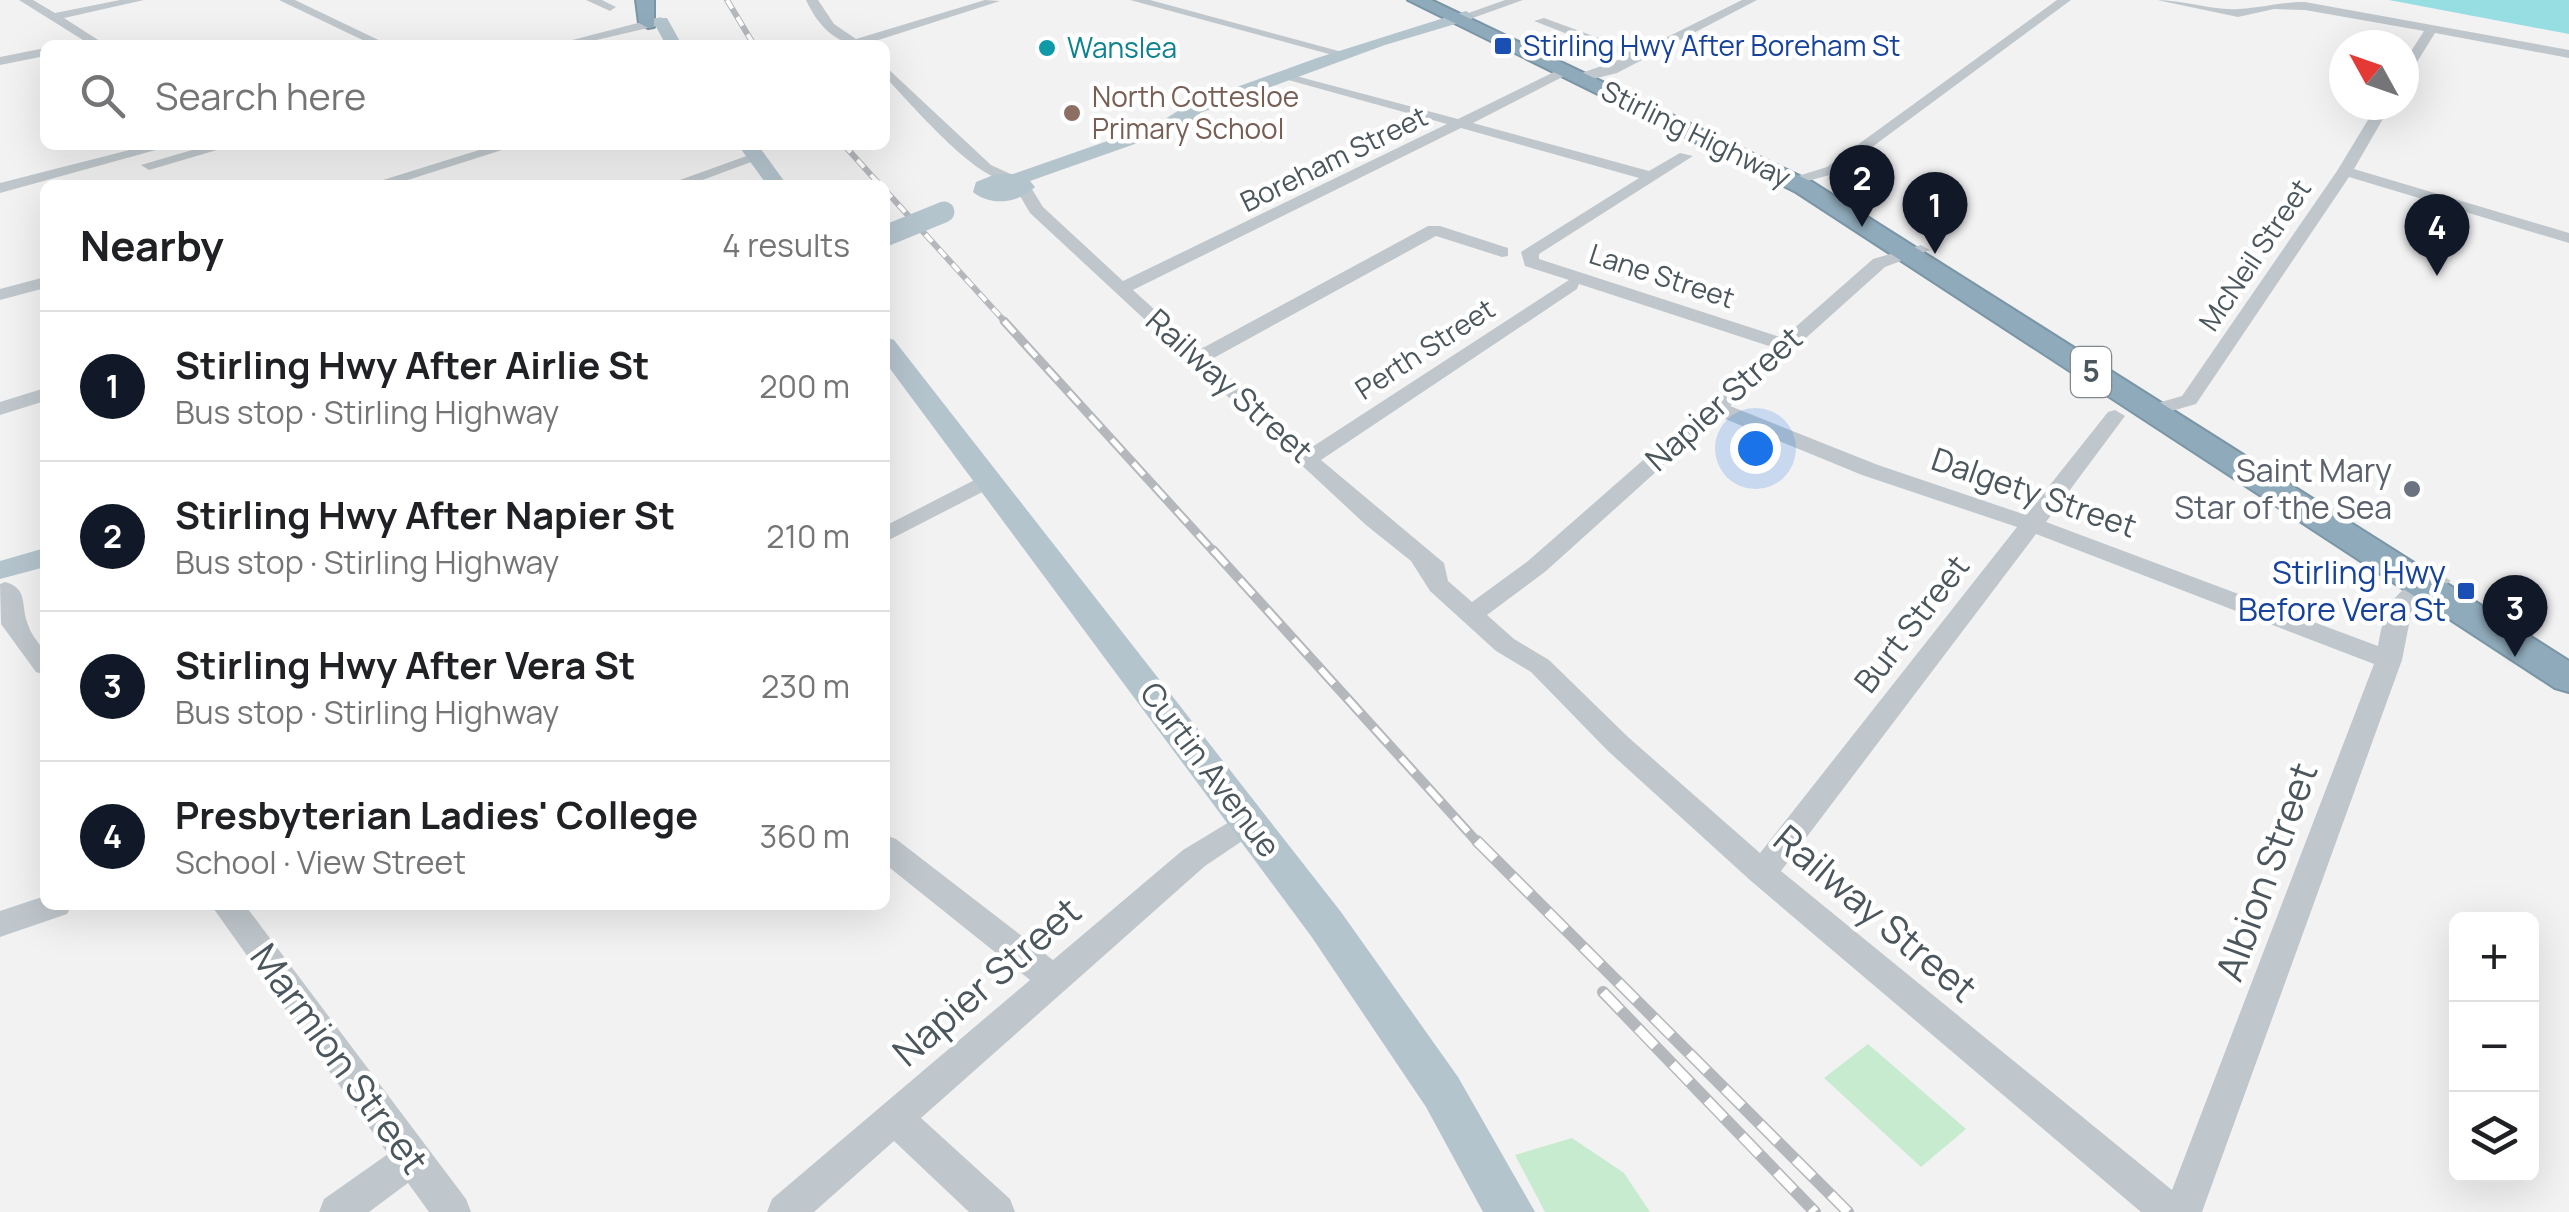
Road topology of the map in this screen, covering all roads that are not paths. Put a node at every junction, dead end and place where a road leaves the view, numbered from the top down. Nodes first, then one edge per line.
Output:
1 (25, 0) edge
2 (138, 0) edge
3 (286, 0) edge
4 (592, 0) edge
5 (645, 0) edge
6 (658, 0) edge
7 (812, 0) edge
8 (821, 0) edge
9 (1136, 0) edge
10 (1508, 0) edge
11 (1516, 0) edge
12 (1750, 0) edge
13 (2065, 0) edge
14 (2163, 0) edge
15 (994, 1) edge
16 (1425, 2) edge
17 (610, 6) dead end
18 (1456, 16) junction
19 (53, 17) junction
20 (1540, 21) dead end
21 (1404, 25) junction
22 (2430, 31) junction
23 (661, 33) edge
24 (92, 40) edge
25 (372, 40) edge
26 (602, 40) edge
27 (631, 40) edge
28 (845, 40) edge
29 (853, 40) edge
30 (870, 40) edge
31 (1616, 46) junction
32 (2419, 48) edge
33 (1653, 50) junction
34 (1343, 52) junction
35 (40, 53) edge
36 (2569, 54) edge
37 (1638, 57) junction
38 (0, 61) edge
39 (890, 75) edge
40 (1286, 75) junction
41 (1575, 75) junction
42 (2375, 120) edge
43 (1466, 123) junction
44 (148, 150) edge
45 (208, 150) edge
46 (493, 150) edge
47 (746, 152) edge
48 (1685, 156) dead end
49 (2344, 171) junction
50 (1652, 177) junction
51 (1799, 179) junction
52 (92, 180) edge
53 (392, 180) edge
54 (685, 180) edge
55 (757, 180) edge
56 (772, 180) edge
57 (1002, 185) junction
58 (0, 188) edge
59 (40, 193) edge
60 (0, 204) edge
61 (890, 231) edge
62 (2569, 238) edge
63 (1502, 252) dead end
64 (1913, 252) junction
65 (40, 283) edge
66 (1571, 285) dead end
67 (1121, 289) junction
68 (0, 295) edge
69 (1784, 345) junction
70 (890, 350) edge
71 (1199, 358) junction
72 (40, 396) edge
73 (1714, 406) junction
74 (0, 410) edge
75 (2159, 410) junction
76 (2115, 416) dead end
77 (1309, 458) junction
78 (990, 479) junction
79 (2030, 524) junction
80 (890, 532) edge
81 (40, 562) edge
82 (40, 572) edge
83 (2432, 583) junction
84 (5, 593) edge
85 (1484, 616) junction
86 (40, 657) edge
87 (2389, 660) junction
88 (2569, 663) edge
89 (2569, 679) edge
90 (1249, 821) junction
91 (890, 851) edge
92 (1762, 873) junction
93 (41, 910) edge
94 (231, 910) edge
95 (0, 924) edge
96 (1054, 980) junction
97 (895, 1118) junction
98 (411, 1159) junction
99 (338, 1212) edge
100 (452, 1212) edge
101 (786, 1212) edge
102 (996, 1212) edge
103 (1510, 1212) edge
104 (2170, 1212) edge
105 (2183, 1212) edge

1 - 19 street
2 - 19 street
3 - 25 street
4 - 17 street
5 - 23 highway
6 - 23 highway
7 - 28 street
8 - 29 street
9 - 34 street
10 - 18 street
11 - 18 street
12 - 33 street, Boreham Street
13 - 51 street
14 - 22 street
15 - 30 street
16 - 18 highway, Stirling Highway / 5
16 - 21 highway
18 - 21 main road
18 - 34 main road
18 - 41 highway, Stirling Highway / 5
19 - 24 street
20 - 31 street
21 - 34 main road
22 - 32 street
22 - 36 street
23 - 26 street
23 - 27 street
31 - 33 street
31 - 37 street
33 - 37 street, Boreham Street
34 - 40 main road
35 - 38 street
37 - 41 street, Boreham Street
39 - 57 street, Railway Street
40 - 43 street
40 - 57 main road
41 - 43 street, Boreham Street
41 - 51 highway, Stirling Highway / 5
42 - 49 street, McNeil Street
43 - 50 street
43 - 67 street, Boreham Street
44 - 58 street
45 - 52 street
46 - 53 street
47 - 54 street
47 - 55 main road
47 - 56 main road
48 - 50 street
49 - 62 street
49 - 75 street, McNeil Street
50 - 69 street, Lane Street
51 - 64 highway, Stirling Highway / 5
57 - 61 main road, bridge
57 - 67 street, Railway Street
59 - 60 street
63 - 71 street
64 - 69 street, Napier Street
64 - 75 highway, Stirling Highway / 5
65 - 68 street
66 - 77 street, Perth Street
67 - 71 street, Railway Street
69 - 73 street, Napier Street
70 - 78 main road, Curtin Avenue
71 - 77 street, Railway Street
72 - 74 street
73 - 79 street, Dalgety Street
73 - 85 street, Napier Street
75 - 83 highway, Stirling Highway / 5
76 - 79 street, Burt Street
77 - 85 street, Railway Street
78 - 80 street
78 - 90 main road, Curtin Avenue
79 - 87 street, Dalgety Street
79 - 92 street, Burt Street
81 - 84 main road
82 - 84 main road
83 - 87 street, Albion Street
83 - 88 highway, Stirling Highway / 5
83 - 89 highway, Stirling Highway / 5
84 - 86 street
85 - 92 street, Railway Street
87 - 105 street, Albion Street
90 - 96 street, Napier Street
90 - 103 main road, Curtin Avenue
91 - 96 street
92 - 104 street, Railway Street
93 - 95 street
94 - 98 street, Marmion Street
96 - 97 street, Napier Street
97 - 101 street, Napier Street
97 - 102 street
98 - 99 street
98 - 100 street, Marmion Street

